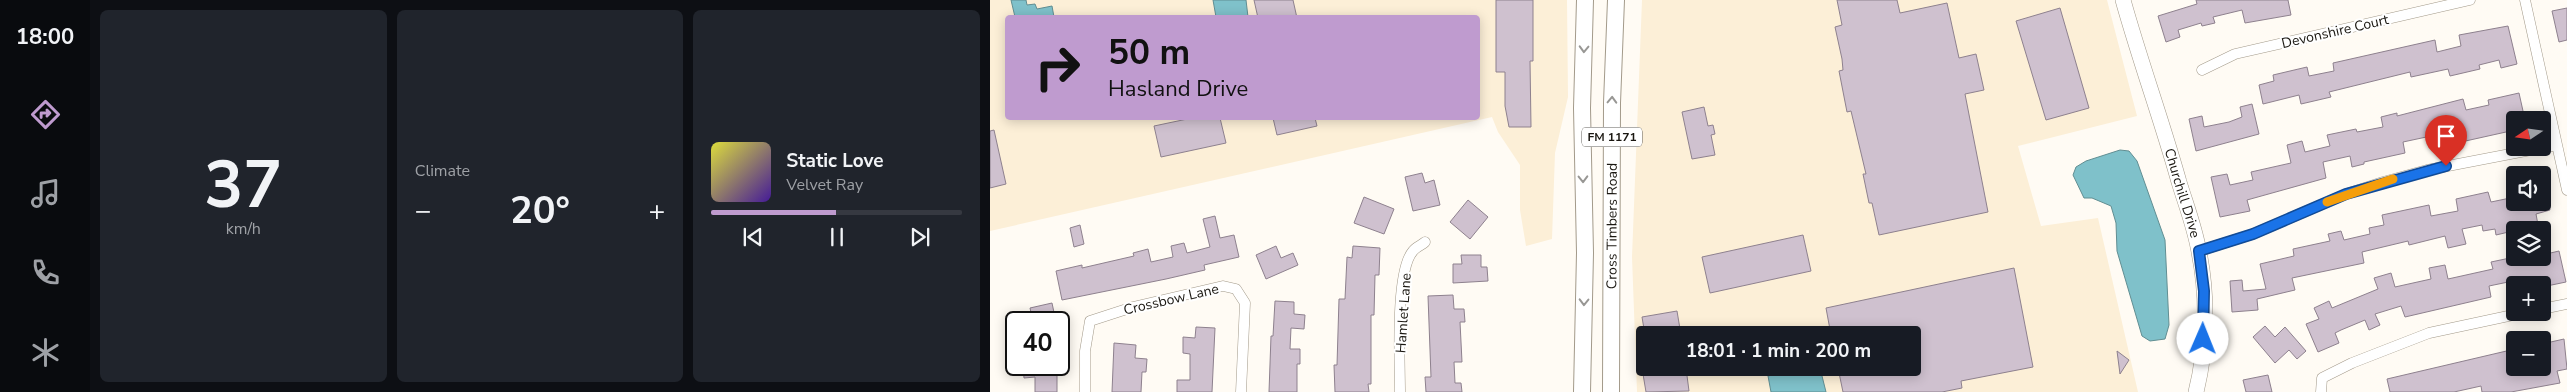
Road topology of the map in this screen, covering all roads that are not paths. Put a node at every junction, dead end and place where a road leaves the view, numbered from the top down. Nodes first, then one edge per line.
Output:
1 (1585, 0) edge
2 (1616, 0) edge
3 (2123, 0) edge
4 (2470, 0) edge
5 (2525, 0) edge
6 (2202, 70) dead end
7 (2557, 145) junction
8 (2567, 190) edge
9 (1426, 242) dead end
10 (2199, 251) junction
11 (1585, 253) junction
12 (1612, 253) junction
13 (2567, 304) edge
14 (2551, 307) edge
15 (2506, 316) edge
16 (1085, 392) edge
17 (1241, 392) edge
18 (1400, 392) edge
19 (1582, 392) edge
20 (1611, 392) edge
21 (2196, 392) edge
22 (2321, 392) edge

1 -> 11 main road, Cross Timbers Road / FM 1171
12 -> 2 main road, Cross Timbers Road / FM 1171
3 - 10 street, Churchill Drive
4 - 6 street, Devonshire Court
5 - 7 street
7 - 8 street
7 - 10 street
9 - 18 street, Hamlet Lane
10 - 21 street, Churchill Drive
11 - 12 main road
11 -> 19 main road, Cross Timbers Road / FM 1171
12 - 20 main road, Cross Timbers Road / FM 1171
13 - 14 street
15 - 22 street
16 - 17 street, Crossbow Lane

